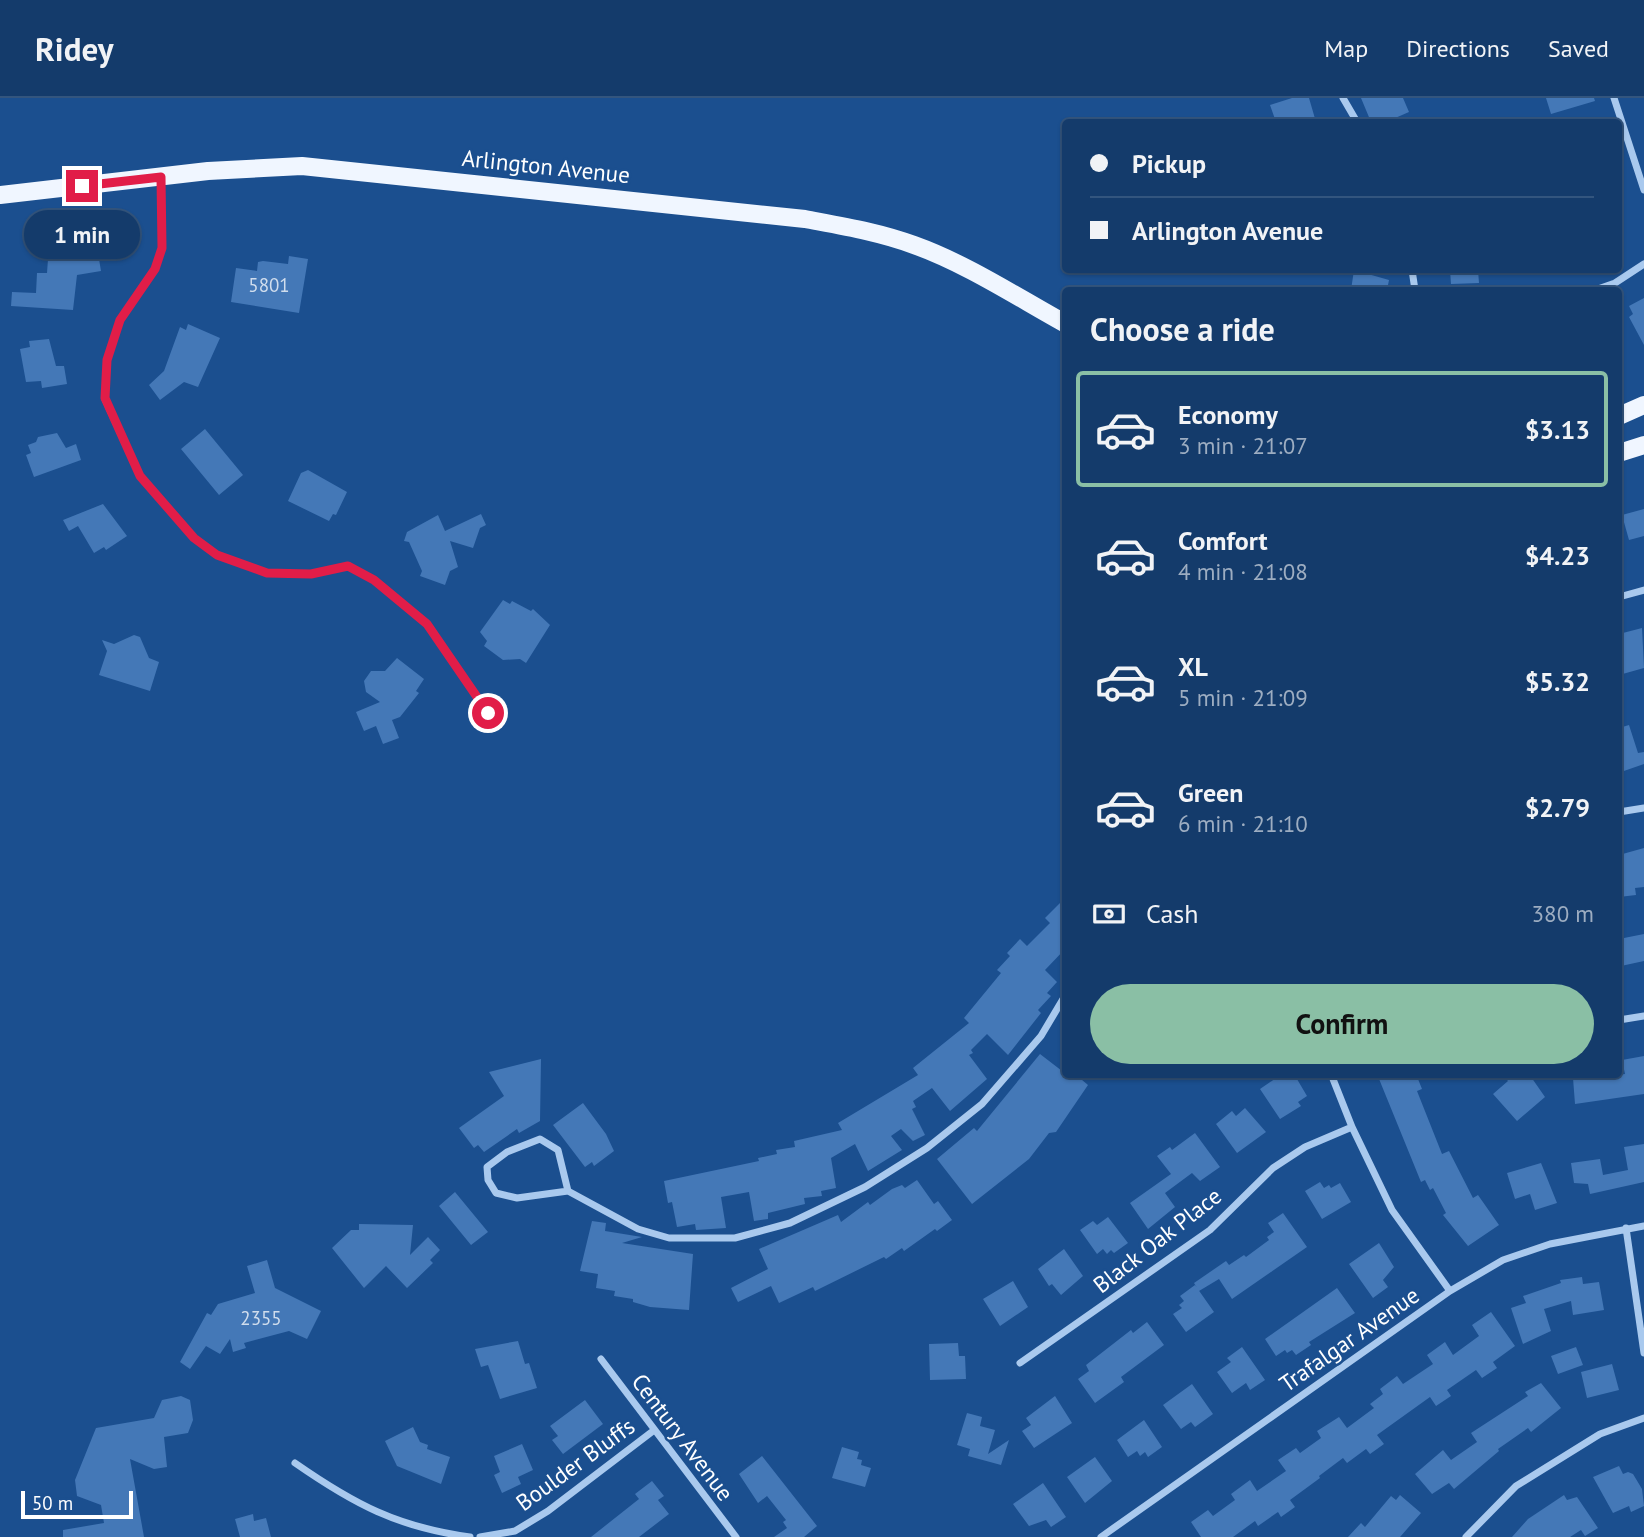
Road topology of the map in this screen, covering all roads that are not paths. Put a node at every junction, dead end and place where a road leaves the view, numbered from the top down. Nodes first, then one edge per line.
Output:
1 (1343, 98) edge
2 (1614, 98) edge
3 (1355, 119) edge
4 (1621, 119) edge
5 (1622, 123) edge
6 (161, 177) junction
7 (1644, 190) edge
8 (0, 195) edge
9 (1644, 264) edge
10 (1604, 287) edge
11 (1062, 322) edge
12 (1644, 405) edge
13 (1622, 415) edge
14 (1644, 444) edge
15 (1622, 452) edge
16 (1644, 590) edge
17 (1622, 596) edge
18 (488, 713) dead end
19 (1644, 808) edge
20 (1622, 812) edge
21 (1062, 1001) edge
22 (1644, 1016) edge
23 (1622, 1020) edge
24 (1333, 1078) edge
25 (1352, 1127) junction
26 (568, 1191) junction
27 (1644, 1226) edge
28 (1626, 1228) junction
29 (1450, 1291) junction
30 (1644, 1353) edge
31 (601, 1360) dead end
32 (1020, 1363) dead end
33 (1644, 1419) edge
34 (653, 1432) junction
35 (295, 1463) dead end
36 (470, 1537) edge
37 (480, 1537) edge
38 (736, 1537) edge
39 (1101, 1537) edge
40 (1466, 1537) edge

1 - 3 street
2 - 4 street
5 - 7 street
6 - 8 main road, Arlington Avenue
6 - 11 main road, Arlington Avenue
6 - 18 street
9 - 10 street
12 - 13 main road
14 - 15 main road
16 - 17 street
19 - 20 street
21 - 26 street
22 - 23 street
24 - 25 street
25 - 29 street
25 - 32 street, Black Oak Place
26 - 26 street
27 - 28 street, Trafalgar Avenue
28 - 29 street, Trafalgar Avenue
28 - 30 street
29 - 39 street, Trafalgar Avenue
31 - 34 street, Century Avenue
33 - 40 street
34 - 37 street, Boulder Bluffs
34 - 38 street, Century Avenue
35 - 36 street

